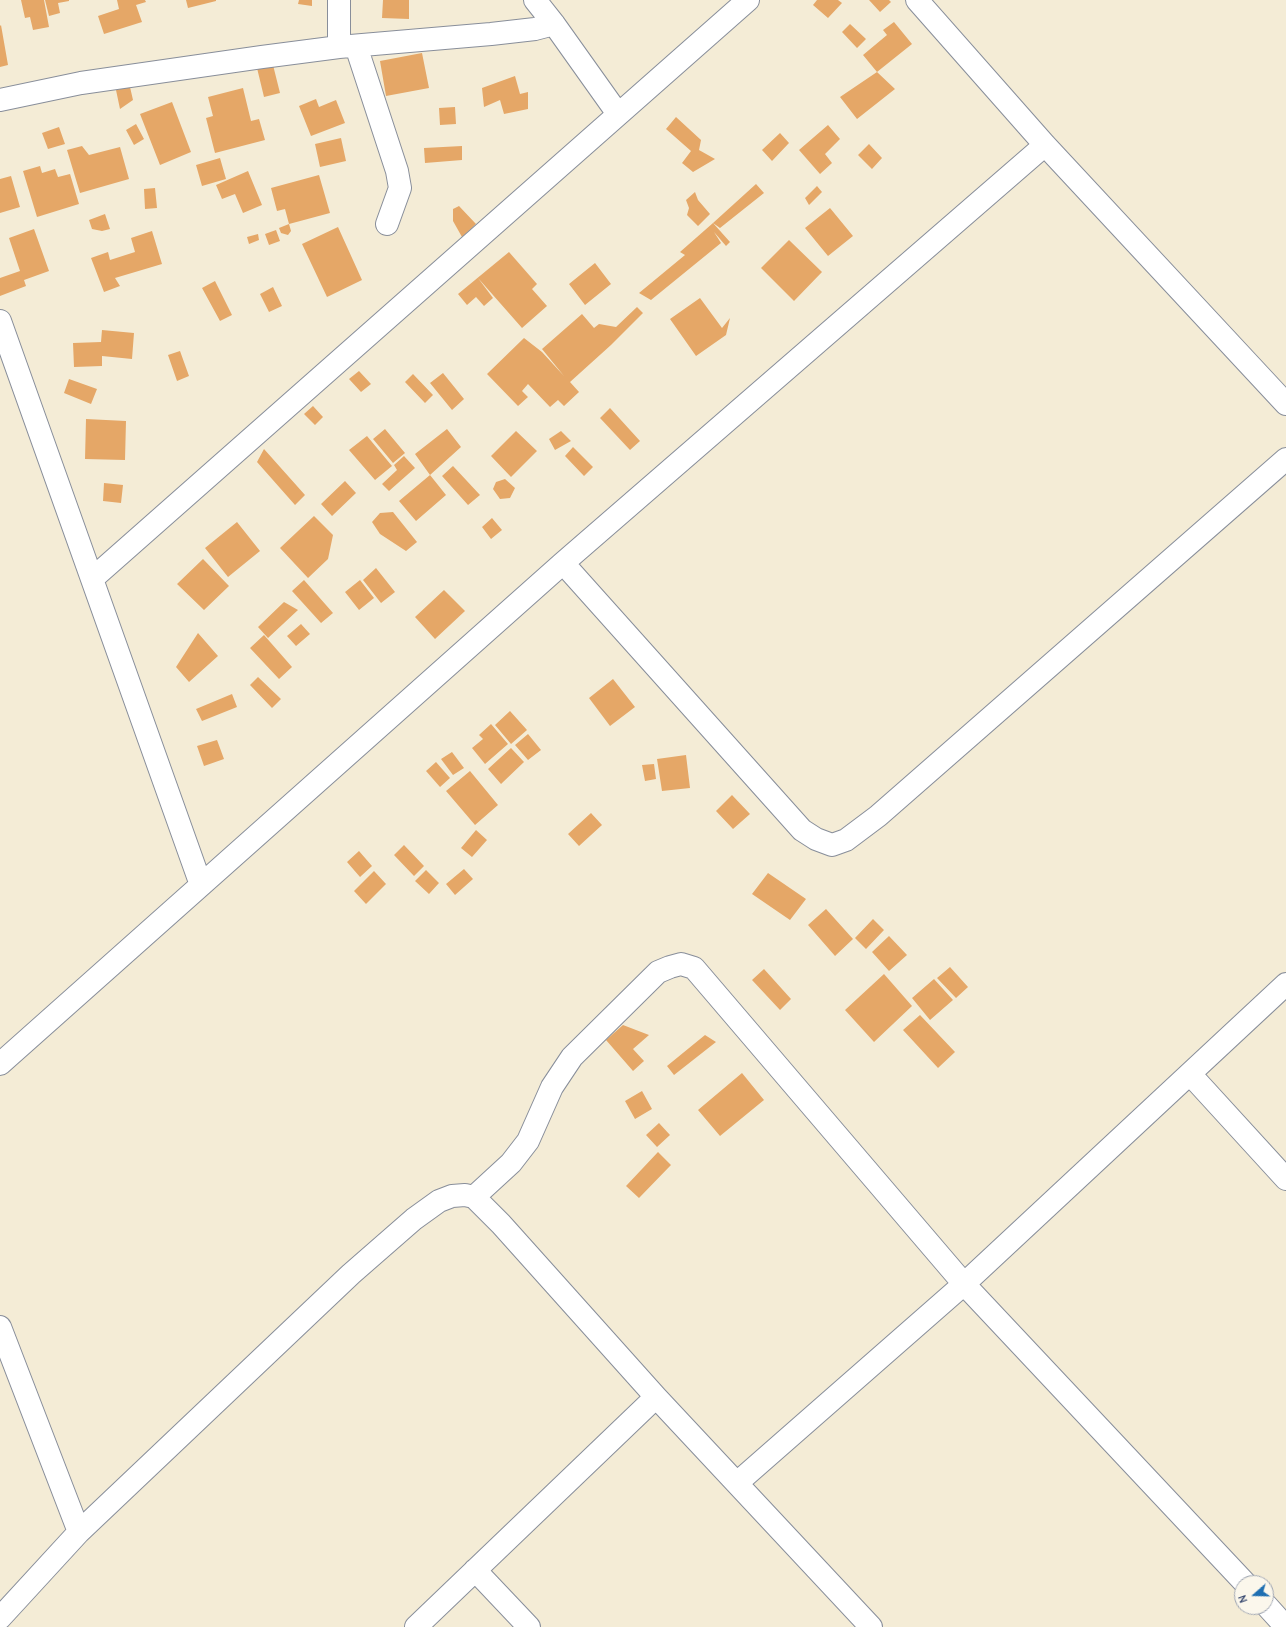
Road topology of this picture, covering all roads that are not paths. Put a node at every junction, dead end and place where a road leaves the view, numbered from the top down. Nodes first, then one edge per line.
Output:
1 (339, 0) edge
2 (535, 0) edge
3 (748, 0) edge
4 (917, 0) edge
5 (554, 24) junction
6 (348, 46) junction
7 (0, 100) edge
8 (618, 114) junction
9 (1045, 145) junction
10 (387, 224) dead end
11 (0, 322) edge
12 (1286, 404) edge
13 (1286, 459) edge
14 (563, 564) junction
15 (92, 579) junction
16 (201, 885) junction
17 (1286, 984) edge
18 (0, 1064) edge
19 (1190, 1074) junction
20 (1286, 1179) edge
21 (474, 1198) junction
22 (964, 1284) junction
23 (0, 1327) edge
24 (656, 1397) junction
25 (737, 1483) junction
26 (79, 1532) junction
27 (475, 1570) junction
28 (1237, 1575) edge
29 (1274, 1614) edge
30 (0, 1618) edge
31 (416, 1627) edge
32 (530, 1627) edge
33 (871, 1627) edge
34 (1286, 1627) edge

1 - 6 street
2 - 5 street
3 - 8 street
4 - 9 street
5 - 6 street
5 - 8 street
6 - 7 street
6 - 10 street
8 - 15 street
9 - 12 street
9 - 14 street
11 - 15 street
13 - 14 street
14 - 16 street
15 - 16 street
16 - 18 street
17 - 19 street
19 - 20 street
19 - 22 street
21 - 22 street
21 - 24 street
21 - 26 street
22 - 25 street
22 - 28 street
23 - 26 street
24 - 25 street
24 - 27 street
25 - 33 street
26 - 30 street
27 - 31 street
27 - 32 street
29 - 34 street

